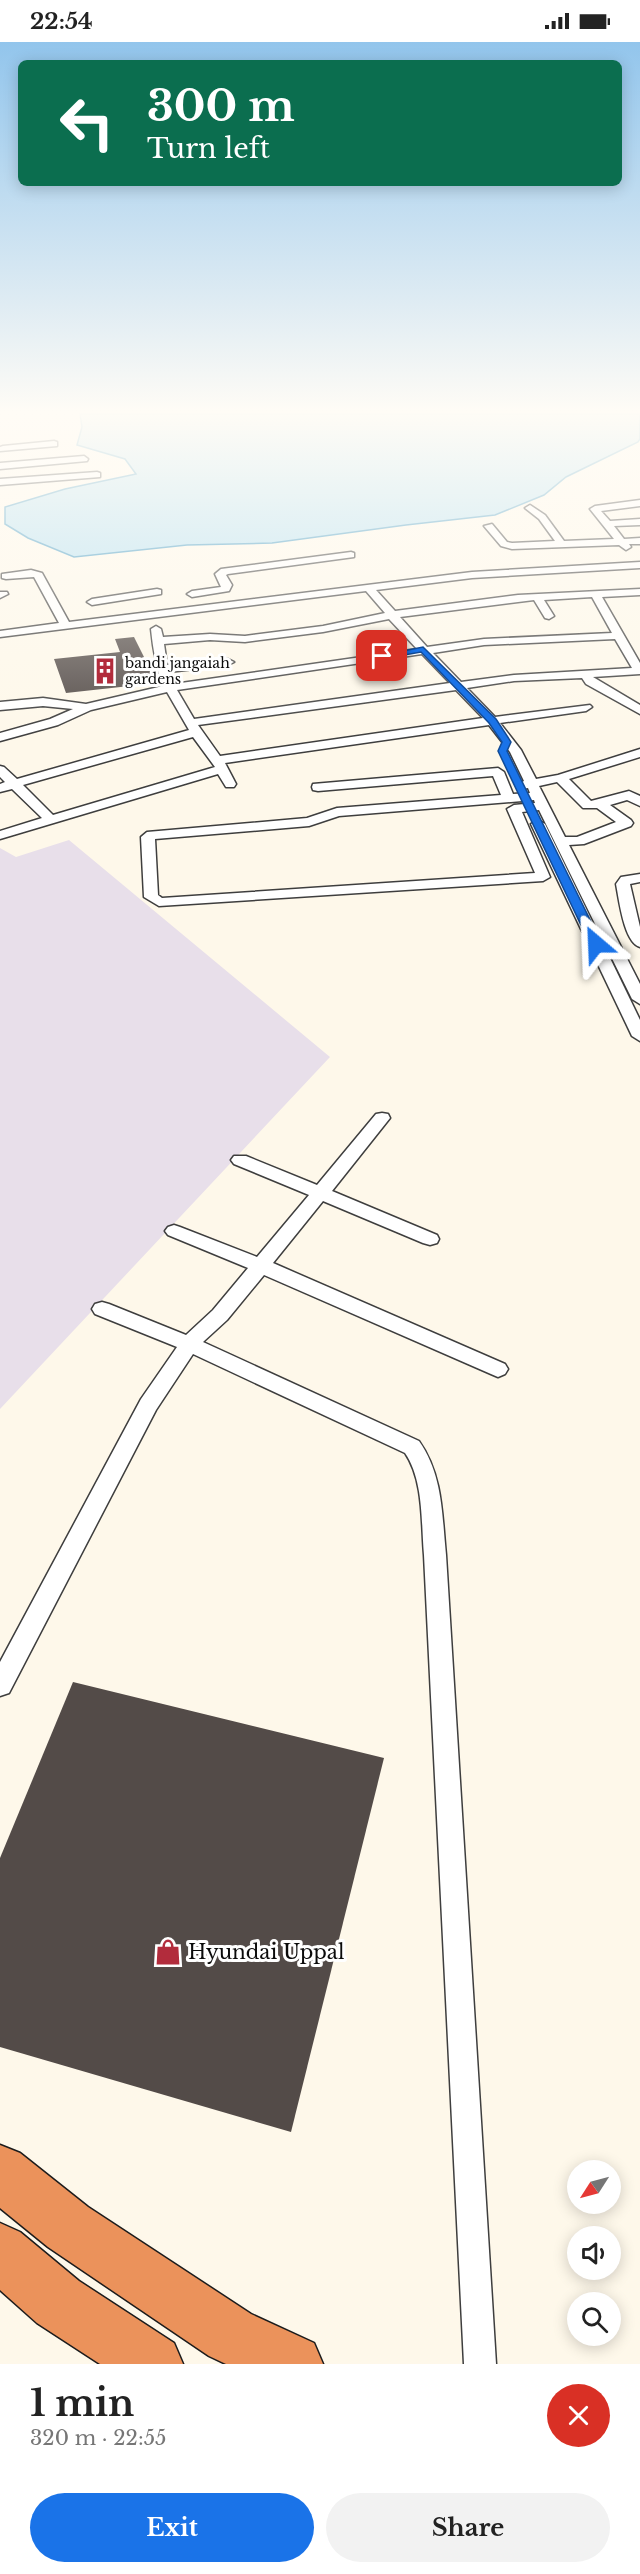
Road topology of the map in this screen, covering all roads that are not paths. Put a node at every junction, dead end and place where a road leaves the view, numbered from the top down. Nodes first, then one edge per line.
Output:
1 (546, 522) edge
2 (634, 522) edge
3 (606, 524) joint
4 (489, 526) dead end
5 (640, 541) edge
6 (622, 542) junction
7 (562, 545) junction
8 (351, 555) dead end
9 (639, 566) edge
10 (6, 576) dead end
11 (368, 586) junction
12 (221, 590) junction
13 (640, 592) edge
14 (192, 594) dead end
15 (595, 594) junction
16 (537, 597) junction
17 (92, 602) dead end
18 (230, 604) junction
19 (170, 611) junction
20 (153, 615) junction
21 (391, 615) junction
22 (549, 616) dead end
23 (66, 626) junction
24 (0, 634) edge
25 (617, 636) junction
26 (157, 641) junction
27 (423, 650) junction
28 (228, 663) dead end
29 (162, 669) junction
30 (640, 671) edge
31 (585, 673) junction
32 (458, 685) junction
33 (170, 688) junction
34 (0, 706) edge
35 (87, 707) junction
36 (586, 707) dead end
37 (640, 709) edge
38 (493, 721) junction
39 (193, 728) junction
40 (0, 737) edge
41 (640, 753) edge
42 (219, 765) junction
43 (0, 770) edge
44 (560, 778) junction
45 (15, 784) junction
46 (230, 784) dead end
47 (318, 787) dead end
48 (0, 788) edge
49 (532, 796) junction
50 (636, 796) edge
51 (512, 804) junction
52 (600, 804) junction
53 (52, 821) junction
54 (0, 835) edge
55 (560, 841) junction
56 (640, 878) edge
57 (573, 880) junction
58 (630, 921) junction
59 (595, 924) junction
60 (640, 943) edge
61 (640, 999) edge
62 (640, 1036) edge
63 (382, 1118) dead end
64 (240, 1160) dead end
65 (320, 1192) junction
66 (174, 1231) dead end
67 (430, 1239) dead end
68 (259, 1265) junction
69 (102, 1309) dead end
70 (189, 1344) junction
71 (498, 1369) dead end
72 (0, 1685) edge
73 (0, 2173) edge
74 (0, 2252) edge
75 (153, 2364) edge
76 (293, 2364) edge
77 (480, 2364) edge

1 - 7 street
2 - 3 street
3 - 6 street
4 - 7 street
5 - 6 street
6 - 7 street
6 - 9 street
8 - 12 street
9 - 11 street
10 - 23 street
11 - 18 street
11 - 21 street
12 - 14 street
12 - 18 street
13 - 15 street
15 - 16 street
15 - 25 street
16 - 21 street
16 - 22 street
17 - 19 street
18 - 19 street
19 - 20 street
20 - 23 street
20 - 26 street
21 - 26 street
21 - 27 street
23 - 24 street
25 - 27 street
25 - 30 street
26 - 29 street
27 - 32 street
27 - 33 street
28 - 29 street
29 - 33 street
30 - 31 street
31 - 32 street
31 - 37 street
32 - 38 street
32 - 39 street
33 - 35 street
33 - 39 street
34 - 35 street
35 - 40 street
36 - 38 street
38 - 42 street
38 - 49 street
39 - 42 street
39 - 45 street
41 - 44 street
42 - 46 street
42 - 53 street
43 - 45 street
44 - 49 street
44 - 52 street
45 - 48 street
45 - 53 street
47 - 51 street
49 - 51 street
49 - 55 street
49 - 57 street
50 - 52 street
51 - 51 street
52 - 55 street
53 - 54 street
55 - 57 street
56 - 58 street
57 - 59 street
58 - 59 street
58 - 60 street
59 - 61 street
59 - 62 street
63 - 65 street
64 - 65 street
65 - 67 street
65 - 68 street
66 - 68 street
68 - 70 street
68 - 71 street
69 - 70 street
70 - 72 street
70 - 77 street
73 - 76 highway
74 - 75 highway

